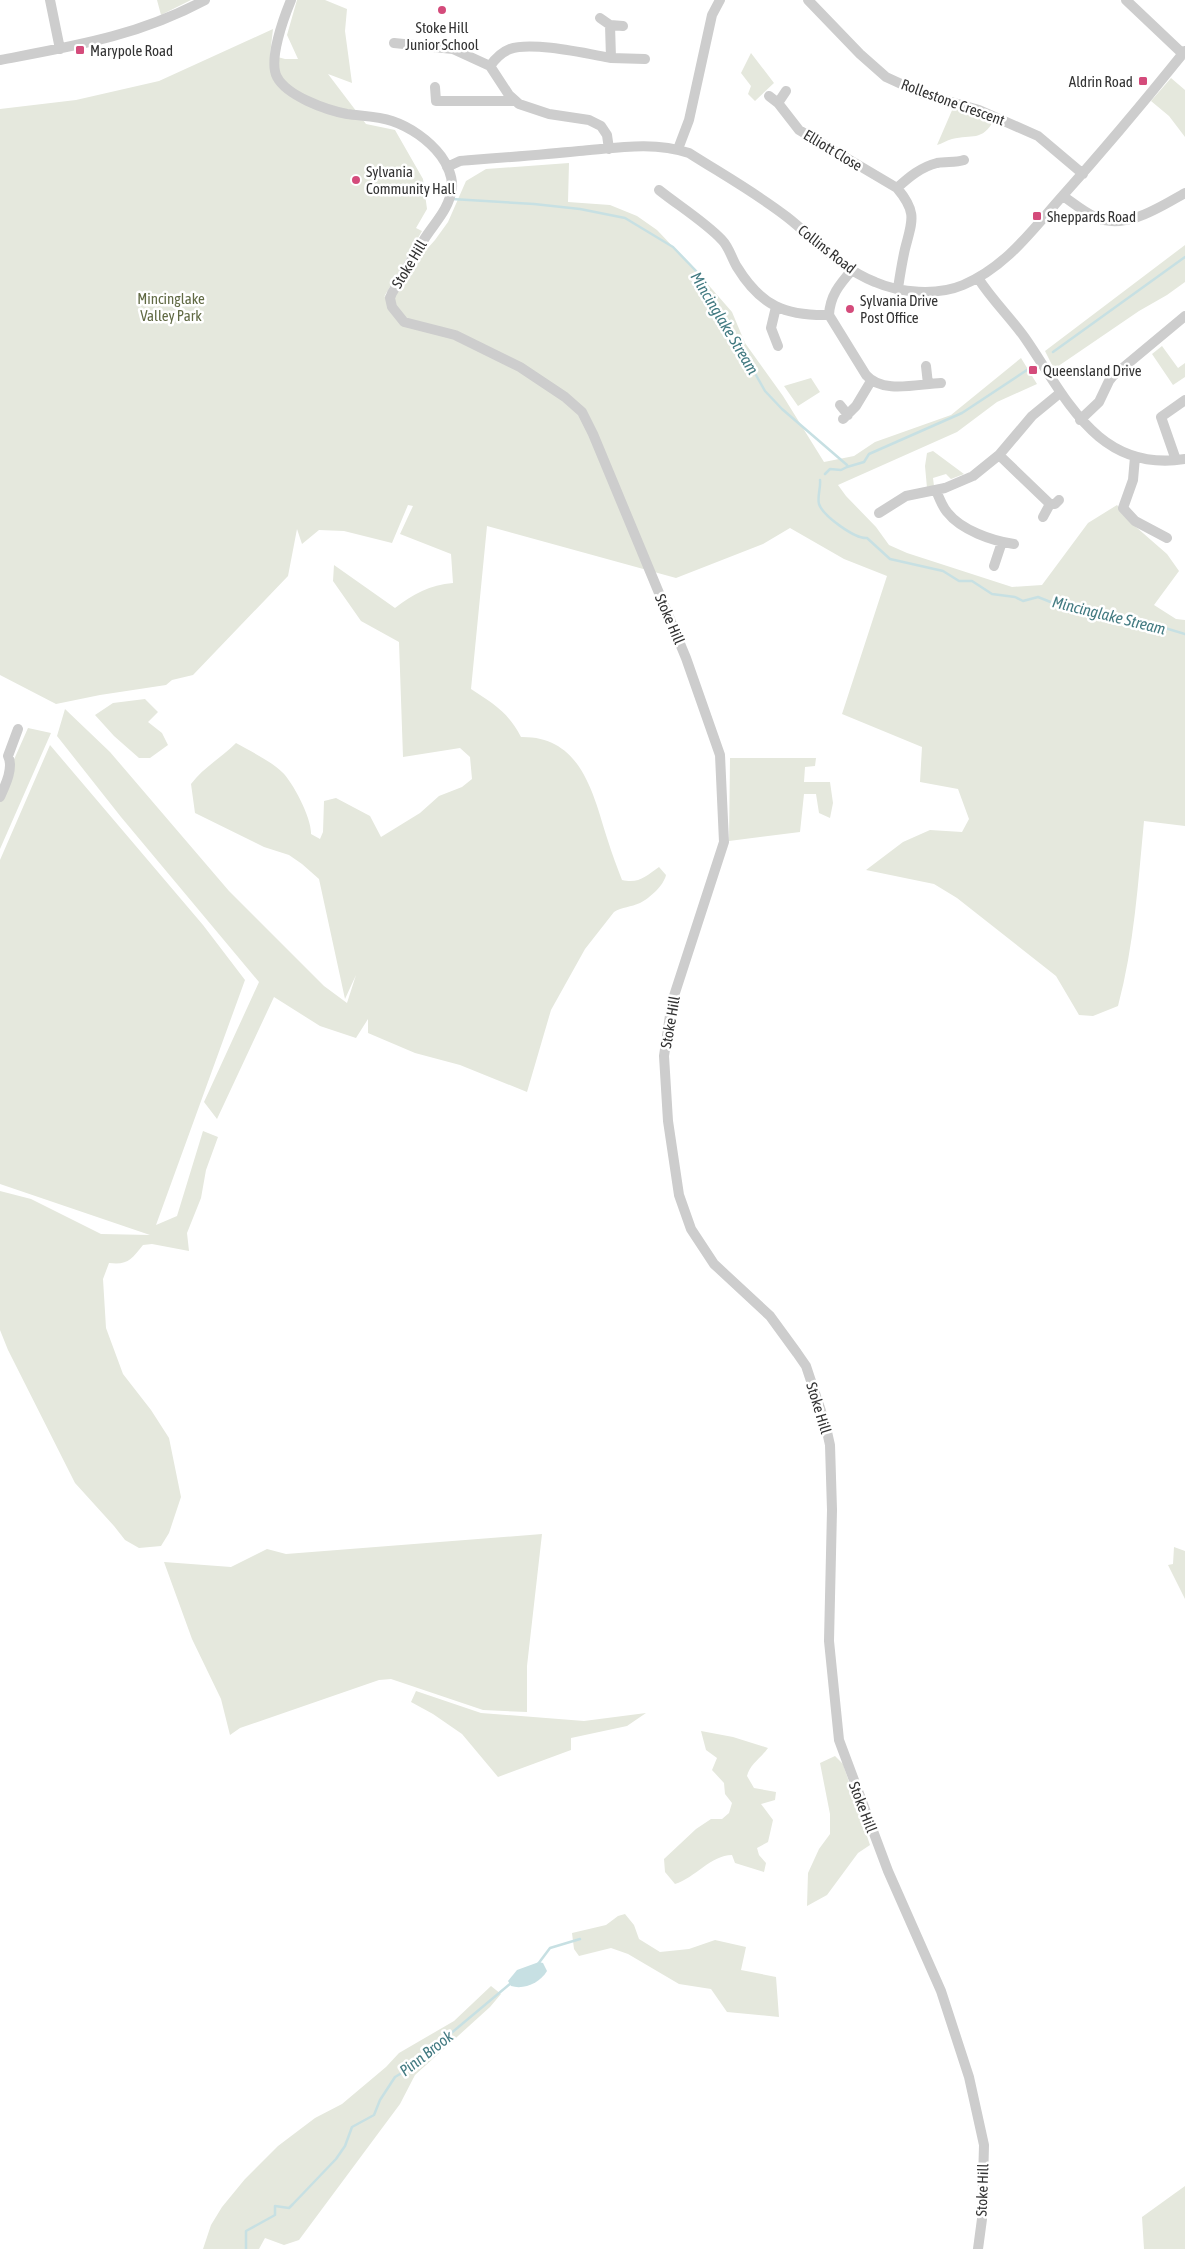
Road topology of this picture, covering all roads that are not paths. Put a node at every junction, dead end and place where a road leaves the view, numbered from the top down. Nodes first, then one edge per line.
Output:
1 (50, 0) edge
2 (205, 0) edge
3 (291, 0) edge
4 (720, 0) edge
5 (808, 0) edge
6 (1126, 0) edge
7 (600, 18) dead end
8 (610, 25) junction
9 (624, 26) dead end
10 (394, 43) dead end
11 (60, 49) junction
12 (1184, 52) edge
13 (611, 58) junction
14 (645, 59) dead end
15 (0, 60) edge
16 (490, 66) junction
17 (435, 87) dead end
18 (786, 91) dead end
19 (769, 96) dead end
20 (515, 101) junction
21 (778, 103) junction
22 (609, 149) junction
23 (678, 149) junction
24 (964, 160) dead end
25 (447, 167) junction
26 (1083, 174) junction
27 (897, 188) junction
28 (659, 190) dead end
29 (1185, 193) edge
30 (1062, 196) junction
31 (852, 270) junction
32 (978, 278) junction
33 (898, 288) junction
34 (776, 308) junction
35 (829, 315) junction
36 (1185, 316) edge
37 (778, 346) dead end
38 (926, 366) dead end
39 (871, 381) junction
40 (940, 383) dead end
41 (928, 384) junction
42 (1060, 393) junction
43 (1185, 400) edge
44 (840, 405) dead end
45 (1080, 420) junction
46 (999, 455) junction
47 (1136, 457) junction
48 (1180, 460) edge
49 (936, 490) junction
50 (878, 514) dead end
51 (1044, 517) dead end
52 (1167, 538) dead end
53 (1002, 542) junction
54 (1014, 544) dead end
55 (994, 566) dead end
56 (18, 729) dead end
57 (4, 753) edge
58 (0, 797) edge
59 (978, 2249) edge

1 - 11 street
2 - 11 street
3 - 25 street, Stoke Hill
4 - 23 street
5 - 26 street, Rollestone Crescent
6 - 12 street
7 - 8 street
8 - 9 street
8 - 13 street
10 - 16 street
11 - 15 street
12 - 26 street, Collins Road
13 - 14 street
13 - 16 street
16 - 20 street
17 - 20 street
18 - 21 street
19 - 21 street, Elliott Close
20 - 22 street
21 - 27 street, Elliott Close
22 - 23 street, Collins Road
22 - 25 street, Collins Road
23 - 31 street, Collins Road
24 - 27 street
25 - 59 street, Stoke Hill
26 - 30 street, Collins Road
27 - 33 street, Elliott Close
28 - 34 street
29 - 30 street
30 - 32 street, Collins Road
31 - 33 street, Collins Road
31 - 35 street
32 - 33 street, Collins Road
32 - 42 street
34 - 35 street
34 - 37 street
35 - 39 street
36 - 45 street
38 - 41 street
39 - 41 street
39 - 44 street
40 - 41 street
42 - 45 street
42 - 46 street
43 - 48 street
45 - 47 street
46 - 49 street
46 - 51 street
47 - 48 street
47 - 52 street
49 - 50 street
49 - 53 street
53 - 54 street
53 - 55 street
56 - 57 street
57 - 58 street

